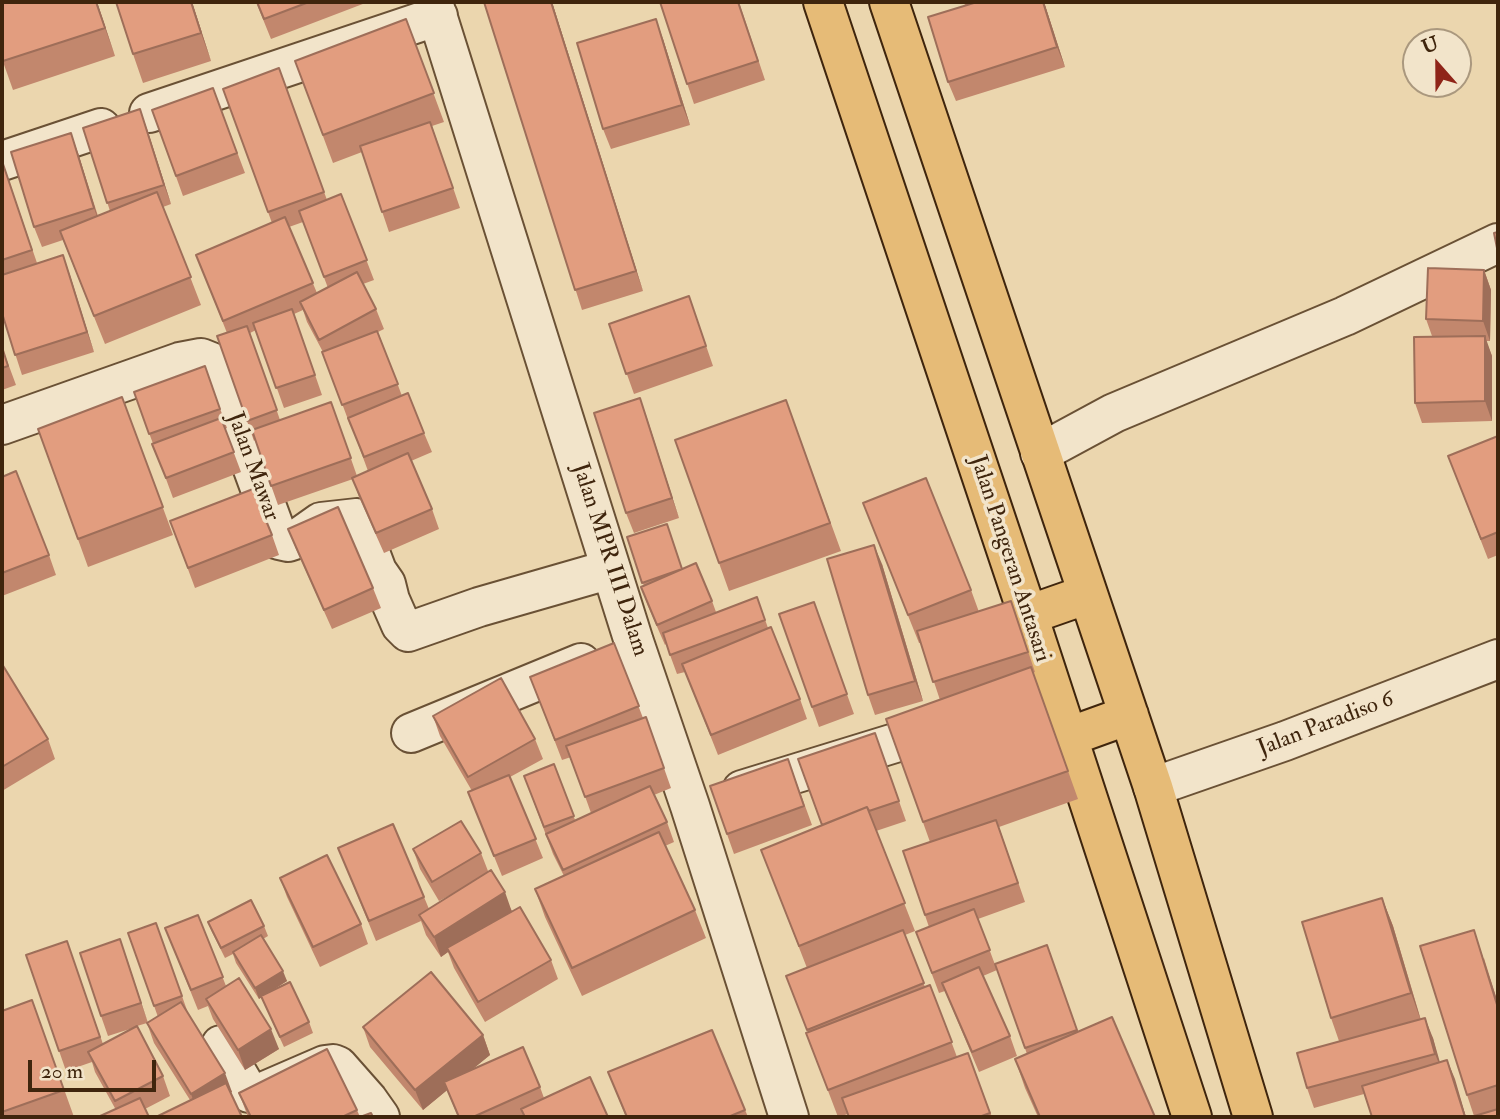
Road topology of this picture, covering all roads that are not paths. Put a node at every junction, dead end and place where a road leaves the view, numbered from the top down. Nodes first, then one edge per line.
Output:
1 (823, 2) edge
2 (889, 2) edge
3 (436, 9) edge
4 (149, 113) dead end
5 (101, 128) edge
6 (2, 161) edge
7 (1498, 243) edge
8 (2, 425) edge
9 (1040, 453) junction
10 (611, 569) junction
11 (1088, 594) junction
12 (1028, 615) junction
13 (634, 642) junction
14 (1498, 659) edge
15 (1050, 681) junction
16 (1015, 695) edge
17 (979, 710) edge
18 (1129, 715) junction
19 (411, 733) dead end
20 (1068, 737) junction
21 (1153, 787) junction
22 (690, 806) junction
23 (220, 1045) edge
24 (380, 1117) edge
25 (789, 1117) edge
26 (1192, 1117) edge
27 (1253, 1117) edge

1 - 12 main road, Jalan Pangeran Antasari
2 - 9 main road
3 - 4 street
3 - 10 street, Jalan MPR III Dalam
5 - 6 street
7 - 9 street
8 - 10 street, Jalan Mawar
9 - 11 main road
10 - 13 street, Jalan MPR III Dalam
11 - 12 main road
11 - 18 main road
12 - 15 main road, Jalan Pangeran Antasari
13 - 19 street
13 - 22 street, Jalan MPR III Dalam
14 - 21 street, Jalan Paradiso 6
15 - 16 street
15 - 20 main road, Jalan Pangeran Antasari
17 - 22 street
18 - 20 main road
18 - 21 main road
20 - 26 main road, Jalan Pangeran Antasari
21 - 27 main road
22 - 25 street, Jalan MPR III Dalam
23 - 24 street

